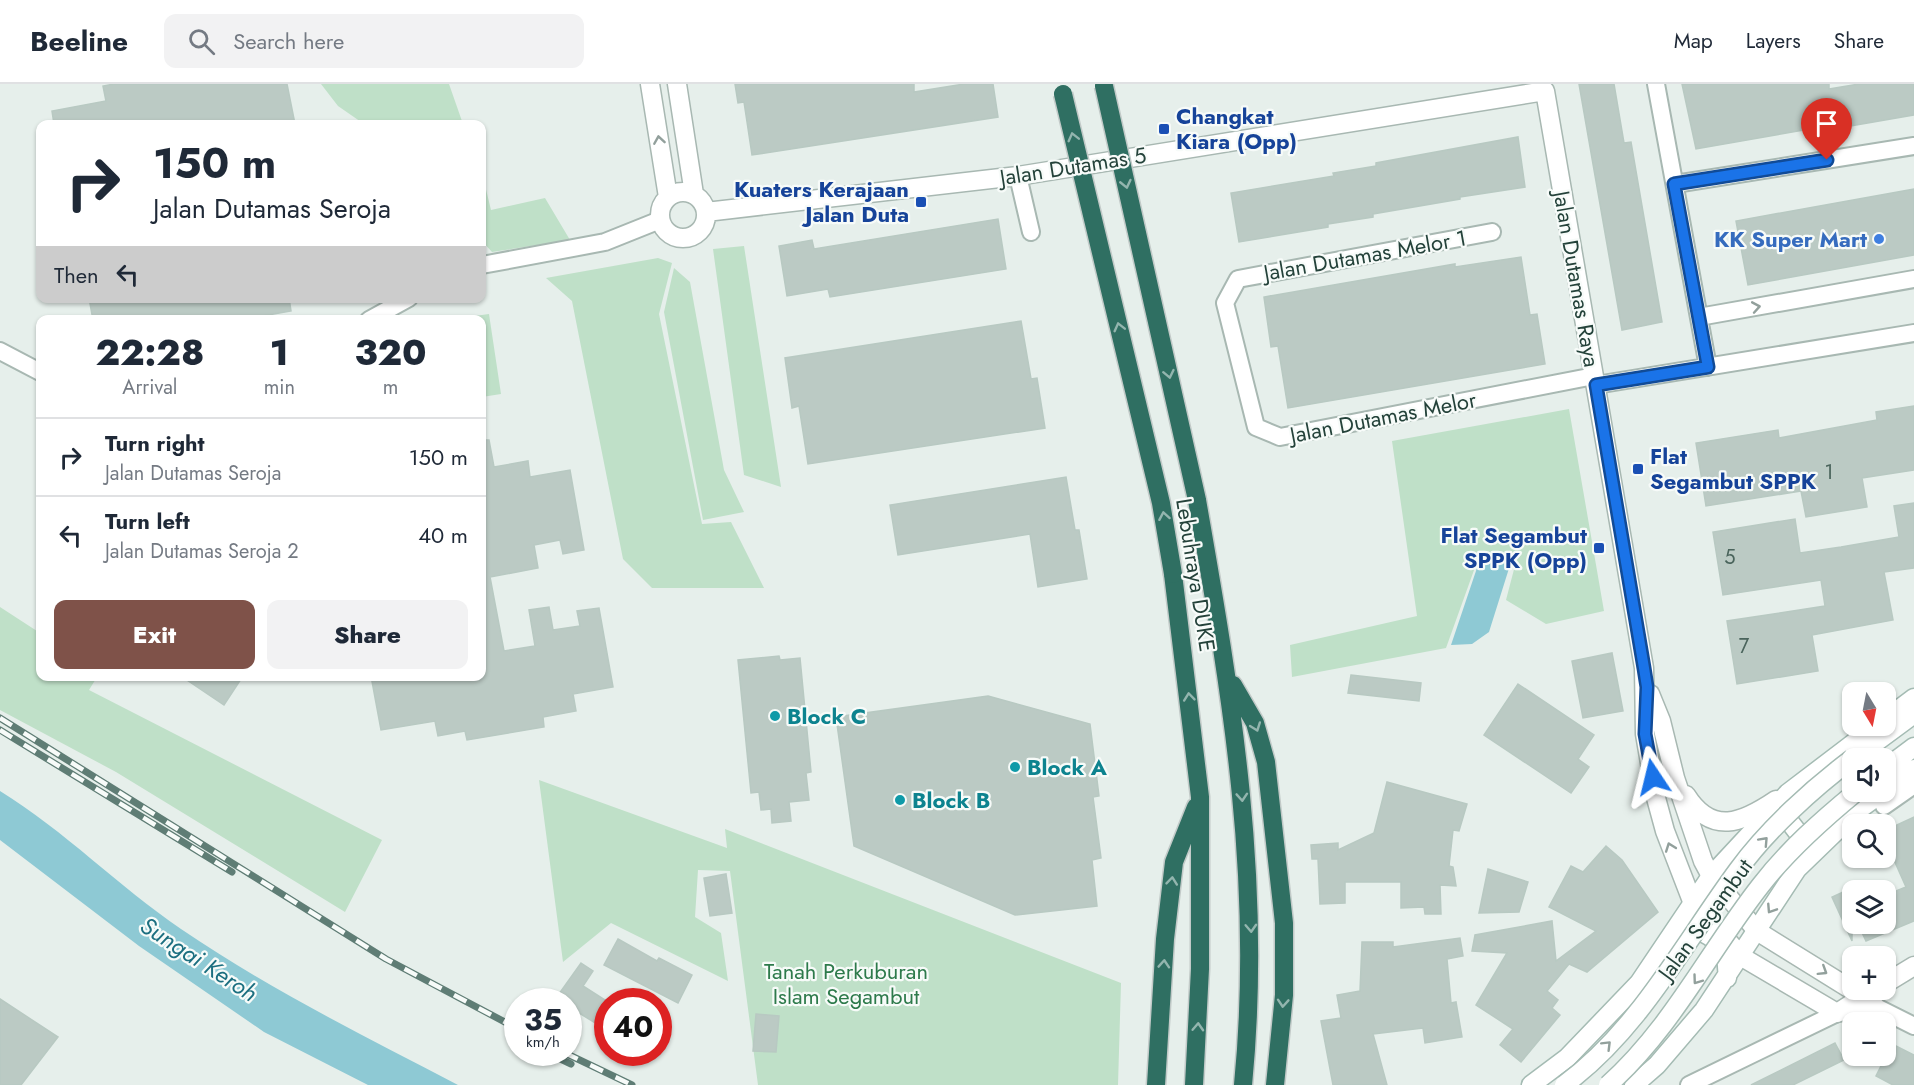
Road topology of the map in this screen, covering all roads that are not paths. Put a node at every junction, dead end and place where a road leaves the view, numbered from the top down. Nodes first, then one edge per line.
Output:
1 (650, 84) edge
2 (677, 84) edge
3 (1656, 84) edge
4 (1103, 85) edge
5 (1544, 87) edge
6 (1062, 89) edge
7 (1914, 146) edge
8 (1018, 176) junction
9 (1674, 184) junction
10 (694, 194) junction
11 (668, 197) junction
12 (706, 212) junction
13 (660, 220) junction
14 (1031, 232) dead end
15 (1492, 232) dead end
16 (486, 264) edge
17 (1238, 279) joint
18 (1914, 279) edge
19 (400, 303) edge
20 (378, 315) edge
21 (1698, 317) junction
22 (1914, 333) edge
23 (0, 351) edge
24 (1708, 367) junction
25 (36, 370) edge
26 (1595, 380) junction
27 (1228, 676) junction
28 (1647, 687) junction
29 (1914, 698) edge
30 (1896, 712) edge
31 (1914, 714) edge
32 (1863, 736) edge
33 (1914, 747) edge
34 (1868, 748) edge
35 (1896, 760) edge
36 (1842, 768) edge
37 (1914, 769) edge
38 (1675, 778) junction
39 (1805, 780) junction
40 (1896, 785) edge
41 (1914, 785) edge
42 (1896, 792) edge
43 (1788, 793) junction
44 (1200, 797) junction
45 (1844, 802) edge
46 (1873, 802) edge
47 (1857, 811) junction
48 (1711, 876) junction
49 (1692, 901) junction
50 (1757, 931) junction
51 (1673, 932) junction
52 (1742, 957) junction
53 (1914, 966) edge
54 (1896, 977) edge
55 (1727, 978) junction
56 (1842, 981) edge
57 (1851, 1000) edge
58 (1871, 1000) edge
59 (1878, 1008) junction
60 (1837, 1013) junction
61 (1914, 1026) edge
62 (1535, 1082) edge
63 (1156, 1085) edge
64 (1194, 1085) edge
65 (1244, 1085) edge
66 (1275, 1085) edge
67 (1564, 1085) edge
68 (1608, 1085) edge
69 (1634, 1085) edge
70 (1689, 1085) edge

11 -> 1 street
2 - 10 street
3 - 9 street
4 -> 27 highway, Lebuhraya DUKE, bridge
5 - 8 street, Jalan Dutamas 5
5 - 26 street, Jalan Dutamas Raya
44 -> 6 highway, Lebuhraya DUKE, bridge
7 - 9 street
8 - 12 street, Jalan Dutamas 5
8 - 14 street
9 - 21 street
10 - 11 street
10 - 12 street
11 - 13 street
12 - 13 street
13 - 16 street
15 - 17 street, Jalan Dutamas Melor 1
17 - 26 street, Jalan Dutamas Melor
21 -> 18 street
19 - 20 street
21 - 24 street
22 - 24 street
23 - 25 street
24 - 26 street
26 - 28 street, Jalan Dutamas Raya
27 -> 65 highway, Lebuhraya DUKE
27 -> 66 highway
28 - 38 street, Jalan Dutamas Raya
49 -> 28 street, Jalan Dutamas Raya
29 - 30 street
31 - 34 street, Jalan Segambut
32 - 39 street
33 - 35 street
67 -> 36 street, Jalan Segambut, bridge
37 - 40 street
38 - 43 street
38 - 48 street, Jalan Dutamas Raya
39 - 43 street
39 - 47 street
41 - 42 street
43 - 48 street
63 -> 44 highway
64 -> 44 highway, Lebuhraya DUKE
45 -> 68 street, Jalan Segambut, bridge
46 - 47 street
47 -> 50 street
48 - 49 street
48 - 50 street, Jalan Dutamas Raya
49 - 51 street
49 - 52 street, Jalan Dutamas Raya
50 - 52 street
50 -> 56 street, Jalan Dutamas Raya
51 - 55 street
51 - 62 street
52 - 55 street
52 - 60 street, Jalan Dutamas Raya
53 - 54 street
55 - 69 street
57 - 60 street
58 - 59 street
59 - 60 street
59 - 61 street
60 - 70 street

